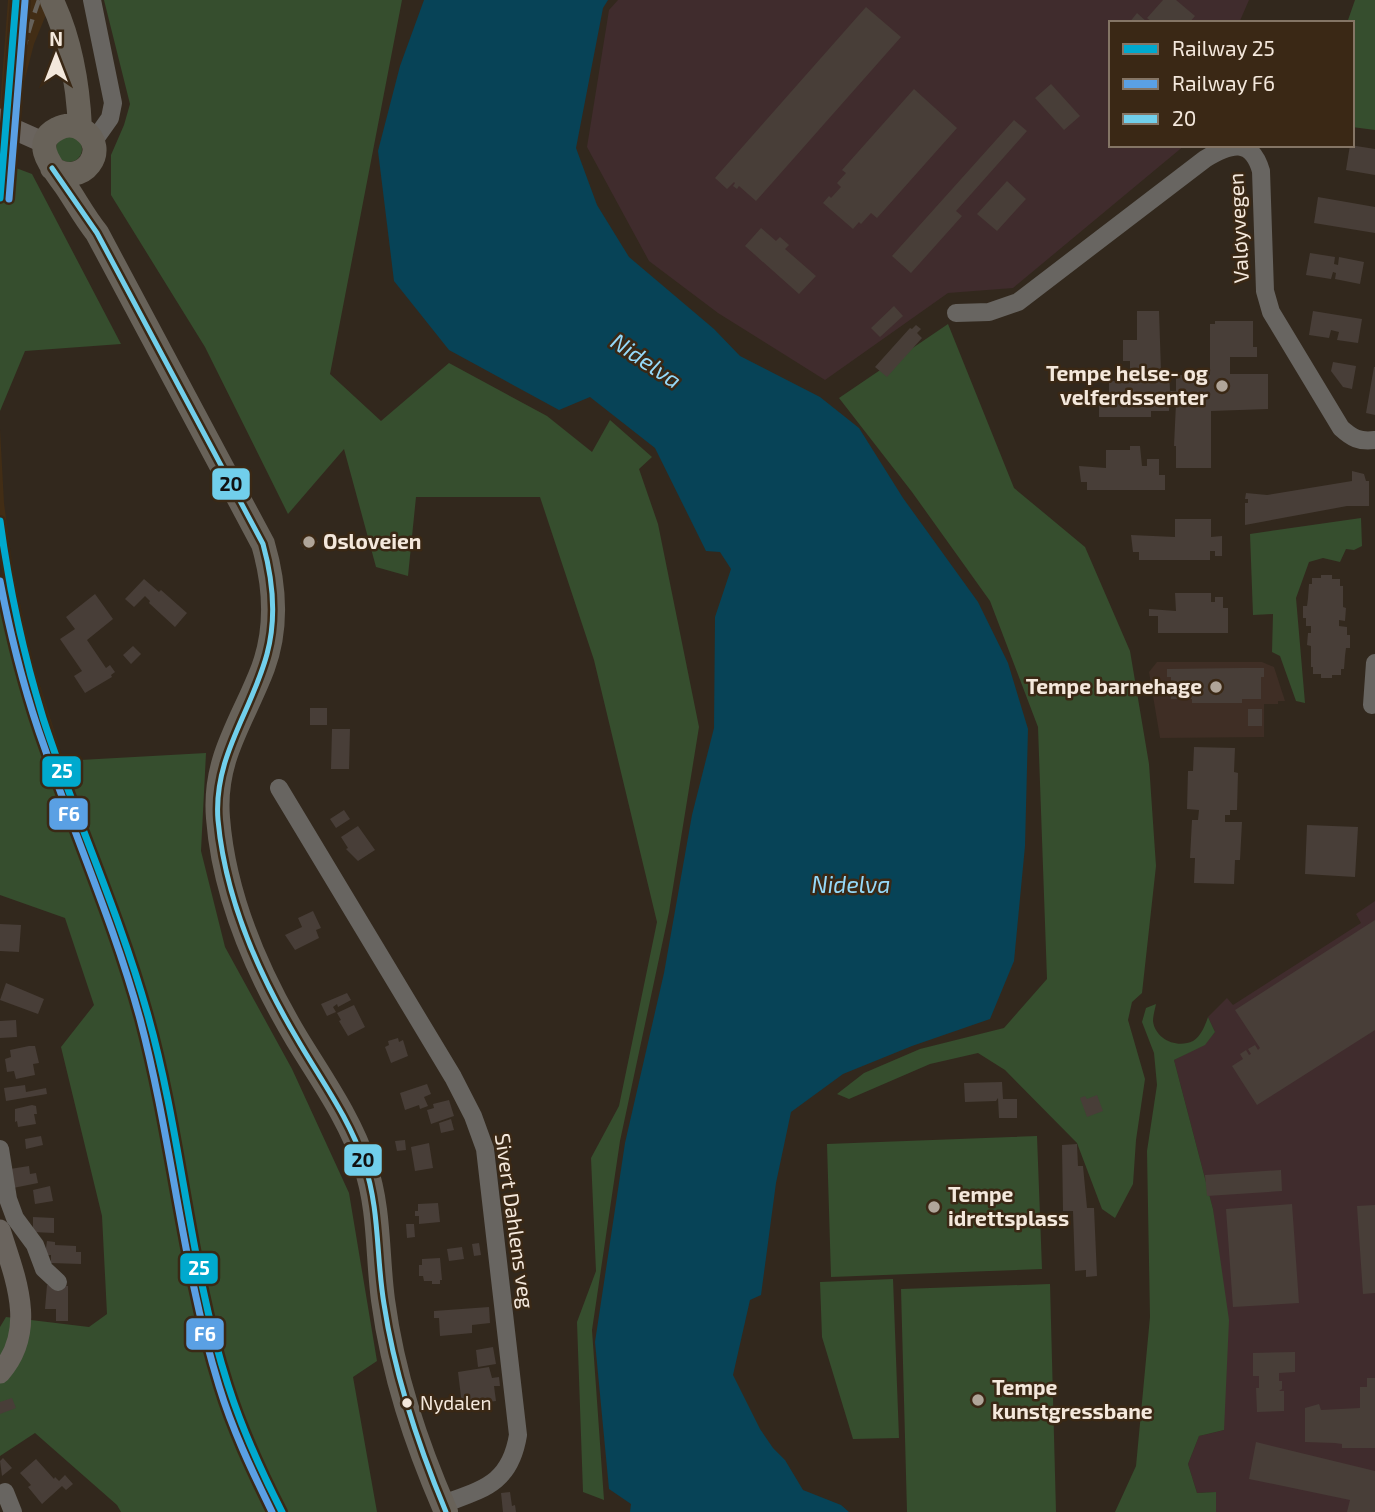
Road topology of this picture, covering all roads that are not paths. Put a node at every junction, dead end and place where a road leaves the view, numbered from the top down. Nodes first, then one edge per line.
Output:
1 (92, 0) edge
2 (52, 1) edge
3 (72, 68) junction
4 (3, 124) edge
5 (49, 138) junction
6 (87, 145) junction
7 (1235, 147) edge
8 (1243, 147) edge
9 (52, 168) junction
10 (97, 233) junction
11 (956, 313) dead end
12 (1375, 440) edge
13 (1375, 663) edge
14 (1372, 705) dead end
15 (279, 788) dead end
16 (0, 1149) edge
17 (0, 1230) edge
18 (58, 1282) dead end
19 (0, 1373) edge
20 (5, 1492) dead end
21 (445, 1508) edge
22 (13, 1512) edge

1 - 6 street
2 - 3 highway
3 - 5 highway
3 - 6 highway
4 - 5 main road
5 - 6 highway
5 - 9 highway
6 - 9 highway
6 - 10 highway
7 - 11 street, Valøyvegen
8 - 12 street, Valøyvegen
9 - 10 highway
10 - 21 highway
13 - 14 street
15 - 21 street, Sivert Dahlens veg
16 - 18 street
17 - 19 main road
20 - 22 street

